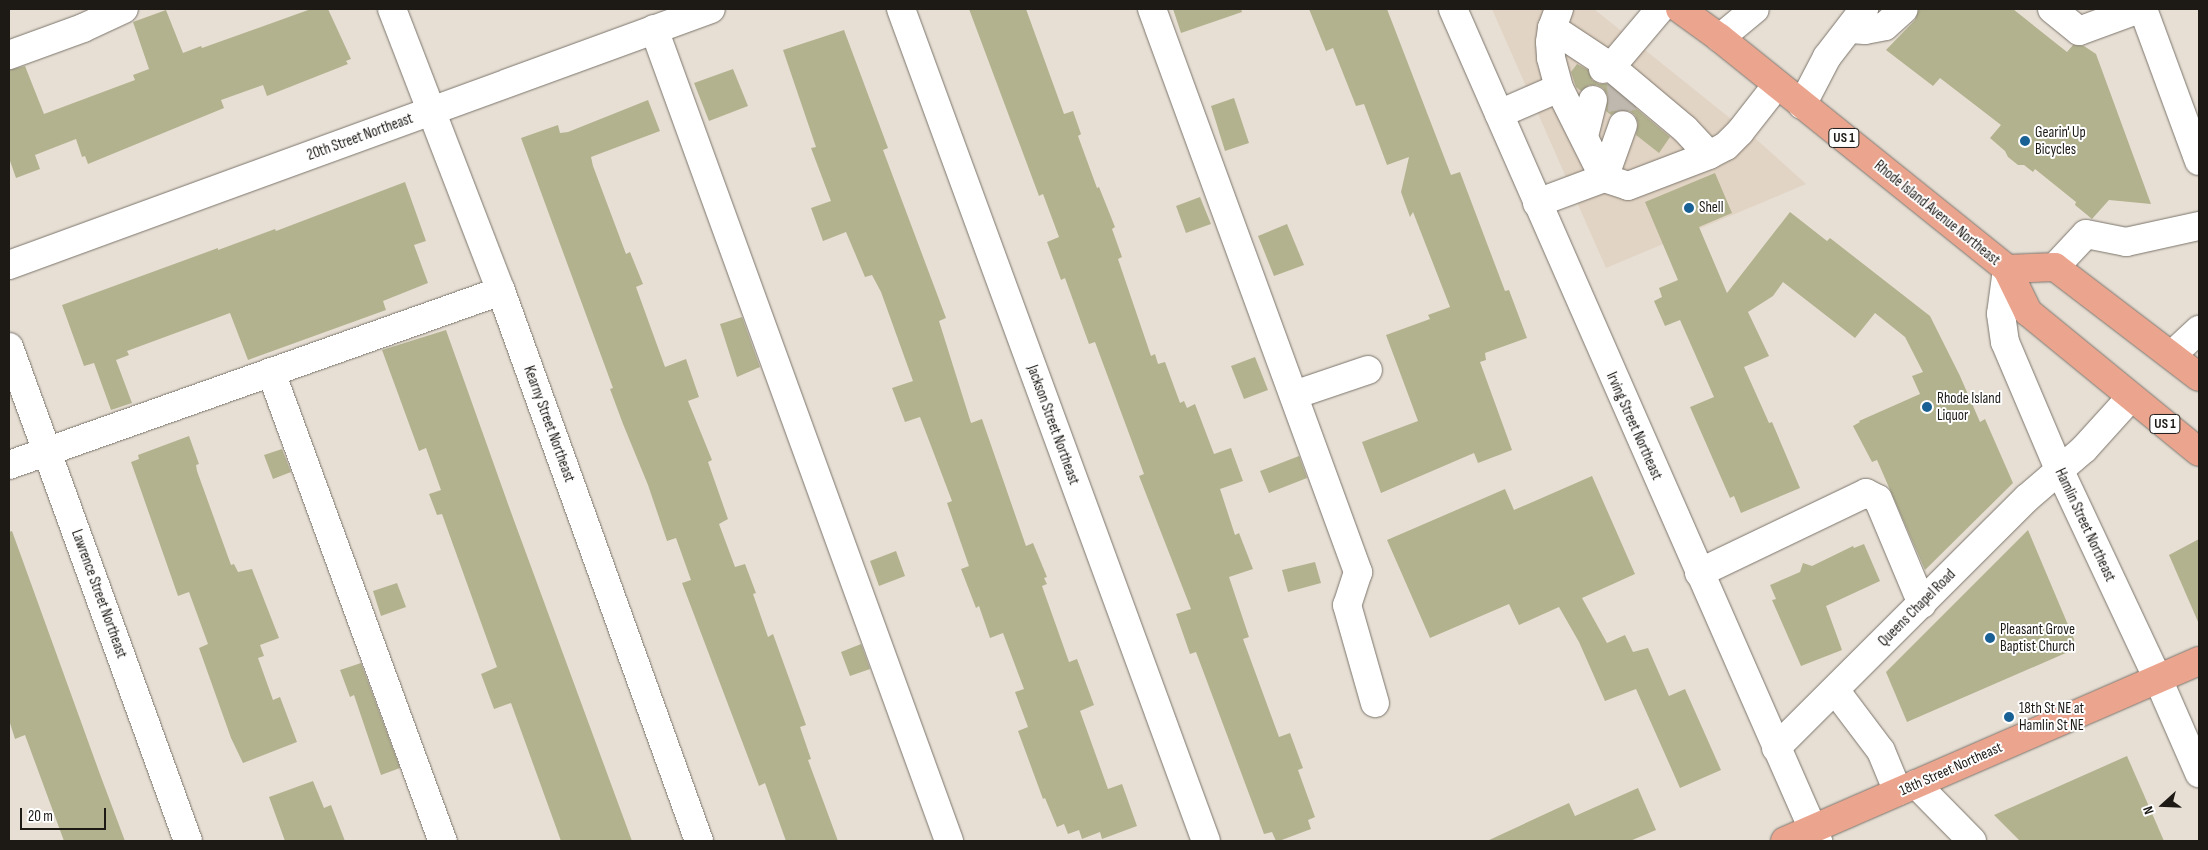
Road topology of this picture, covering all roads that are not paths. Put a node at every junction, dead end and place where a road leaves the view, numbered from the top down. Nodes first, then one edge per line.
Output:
1 (124, 9) edge
2 (392, 9) edge
3 (711, 9) edge
4 (901, 9) edge
5 (1152, 9) edge
6 (1454, 9) edge
7 (1660, 9) edge
8 (1680, 9) edge
9 (1755, 9) edge
10 (1904, 9) edge
11 (2052, 9) edge
12 (2139, 9) edge
13 (2143, 9) edge
14 (1555, 18) edge
15 (1857, 19) edge
16 (654, 29) junction
17 (1720, 38) junction
18 (9, 55) edge
19 (1612, 73) junction
20 (1776, 86) junction
21 (1559, 88) junction
22 (1593, 100) dead end
23 (1802, 105) junction
24 (430, 112) junction
25 (1499, 114) junction
26 (1623, 125) tunnel mouth
27 (1584, 136) junction
28 (1708, 155) junction
29 (2199, 161) edge
30 (1604, 178) junction
31 (1537, 203) junction
32 (2199, 226) edge
33 (9, 265) edge
34 (2056, 267) junction
35 (2007, 269) junction
36 (501, 291) junction
37 (2199, 330) edge
38 (9, 347) edge
39 (2172, 355) junction
40 (1368, 370) dead end
41 (271, 372) junction
42 (2199, 377) edge
43 (1294, 394) junction
44 (2131, 397) junction
45 (47, 452) junction
46 (2199, 452) edge
47 (9, 465) edge
48 (2059, 470) junction
49 (1700, 573) junction
50 (1922, 604) junction
51 (2199, 660) edge
52 (2158, 679) junction
53 (1835, 690) junction
54 (1376, 703) dead end
55 (1776, 748) junction
56 (2199, 773) edge
57 (1907, 788) junction
58 (1815, 835) edge
59 (188, 841) edge
60 (443, 841) edge
61 (699, 841) edge
62 (949, 841) edge
63 (1206, 841) edge
64 (1785, 841) edge
65 (1972, 841) edge

1 - 18 street
2 - 24 street, Kearny Street Northeast
3 - 16 street, 20th Street Northeast
4 - 63 street, Jackson Street Northeast
5 - 43 street
6 - 25 street, Irving Street Northeast
7 - 19 street
8 - 17 main road, Rhode Island Avenue Northeast / US 1
9 - 17 street
10 - 15 street
11 - 12 street
13 - 29 street
14 - 19 street
14 - 21 street
15 - 23 street
16 - 24 street, 20th Street Northeast
16 - 62 street
17 - 20 main road, Rhode Island Avenue Northeast / US 1
19 - 28 street
20 - 23 main road, Rhode Island Avenue Northeast / US 1
20 - 28 street
21 - 25 street
21 - 27 street
22 - 27 street
23 - 35 main road, Rhode Island Avenue Northeast / US 1
24 - 33 street, 20th Street Northeast
24 - 36 street, Kearny Street Northeast
25 - 31 street, Irving Street Northeast
26 - 30 street
27 - 30 street
28 - 30 street
30 - 31 street
31 - 49 street, Irving Street Northeast
32 - 34 street
34 - 35 main road, Rhode Island Avenue Northeast
34 - 39 main road
35 - 44 main road, Rhode Island Avenue Northeast / US 1
35 - 48 street, Hamlin Street Northeast
36 - 41 street
36 - 61 street, Kearny Street Northeast
37 - 39 street
38 - 45 street, Lawrence Street Northeast
39 - 42 main road
40 - 43 street
41 - 45 street
41 - 60 street
43 - 54 street
44 - 46 main road, Rhode Island Avenue Northeast / US 1
44 - 48 street, Queens Chapel Road
45 - 47 street
45 - 59 street, Lawrence Street Northeast
48 - 50 street, Queens Chapel Road
48 - 52 street, Hamlin Street Northeast
49 - 50 street
49 - 55 street, Irving Street Northeast
50 - 53 street, Queens Chapel Road
51 - 52 main road, 18th Street Northeast
52 - 56 street, Hamlin Street Northeast
52 - 57 main road, 18th Street Northeast
53 - 55 street, Queens Chapel Road
53 - 57 street
55 - 58 street, Irving Street Northeast
57 - 58 main road, 18th Street Northeast
57 - 65 street
58 - 64 main road, 18th Street Northeast

